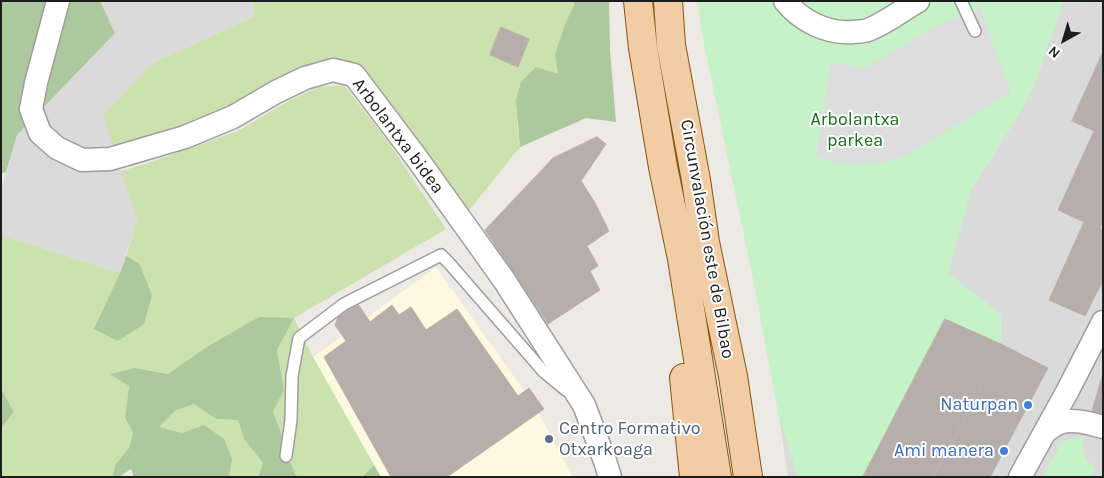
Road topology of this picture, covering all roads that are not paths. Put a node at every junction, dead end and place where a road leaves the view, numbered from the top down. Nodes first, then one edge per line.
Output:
1 (58, 1) edge
2 (638, 1) edge
3 (668, 1) edge
4 (785, 1) edge
5 (918, 1) edge
6 (961, 1) edge
7 (976, 31) dead end
8 (663, 167) junction
9 (696, 180) junction
10 (1103, 322) edge
11 (584, 405) junction
12 (1103, 427) edge
13 (1045, 432) junction
14 (286, 456) dead end
15 (610, 477) edge
16 (694, 477) edge
17 (717, 477) edge
18 (748, 477) edge
19 (767, 477) edge
20 (1020, 477) edge

1 - 11 street, Arbolantxa bidea
2 - 8 main road, Circunvalación este de Bilbao
3 - 9 main road, Circunvalación este de Bilbao
4 - 5 street
6 - 7 lane
8 - 16 main road
8 - 17 main road, Circunvalación este de Bilbao
9 - 18 main road, Circunvalación este de Bilbao
9 - 19 main road
10 - 13 street
11 - 14 lane
11 - 15 street, Arbolantxa bidea
12 - 13 street
13 - 20 street

